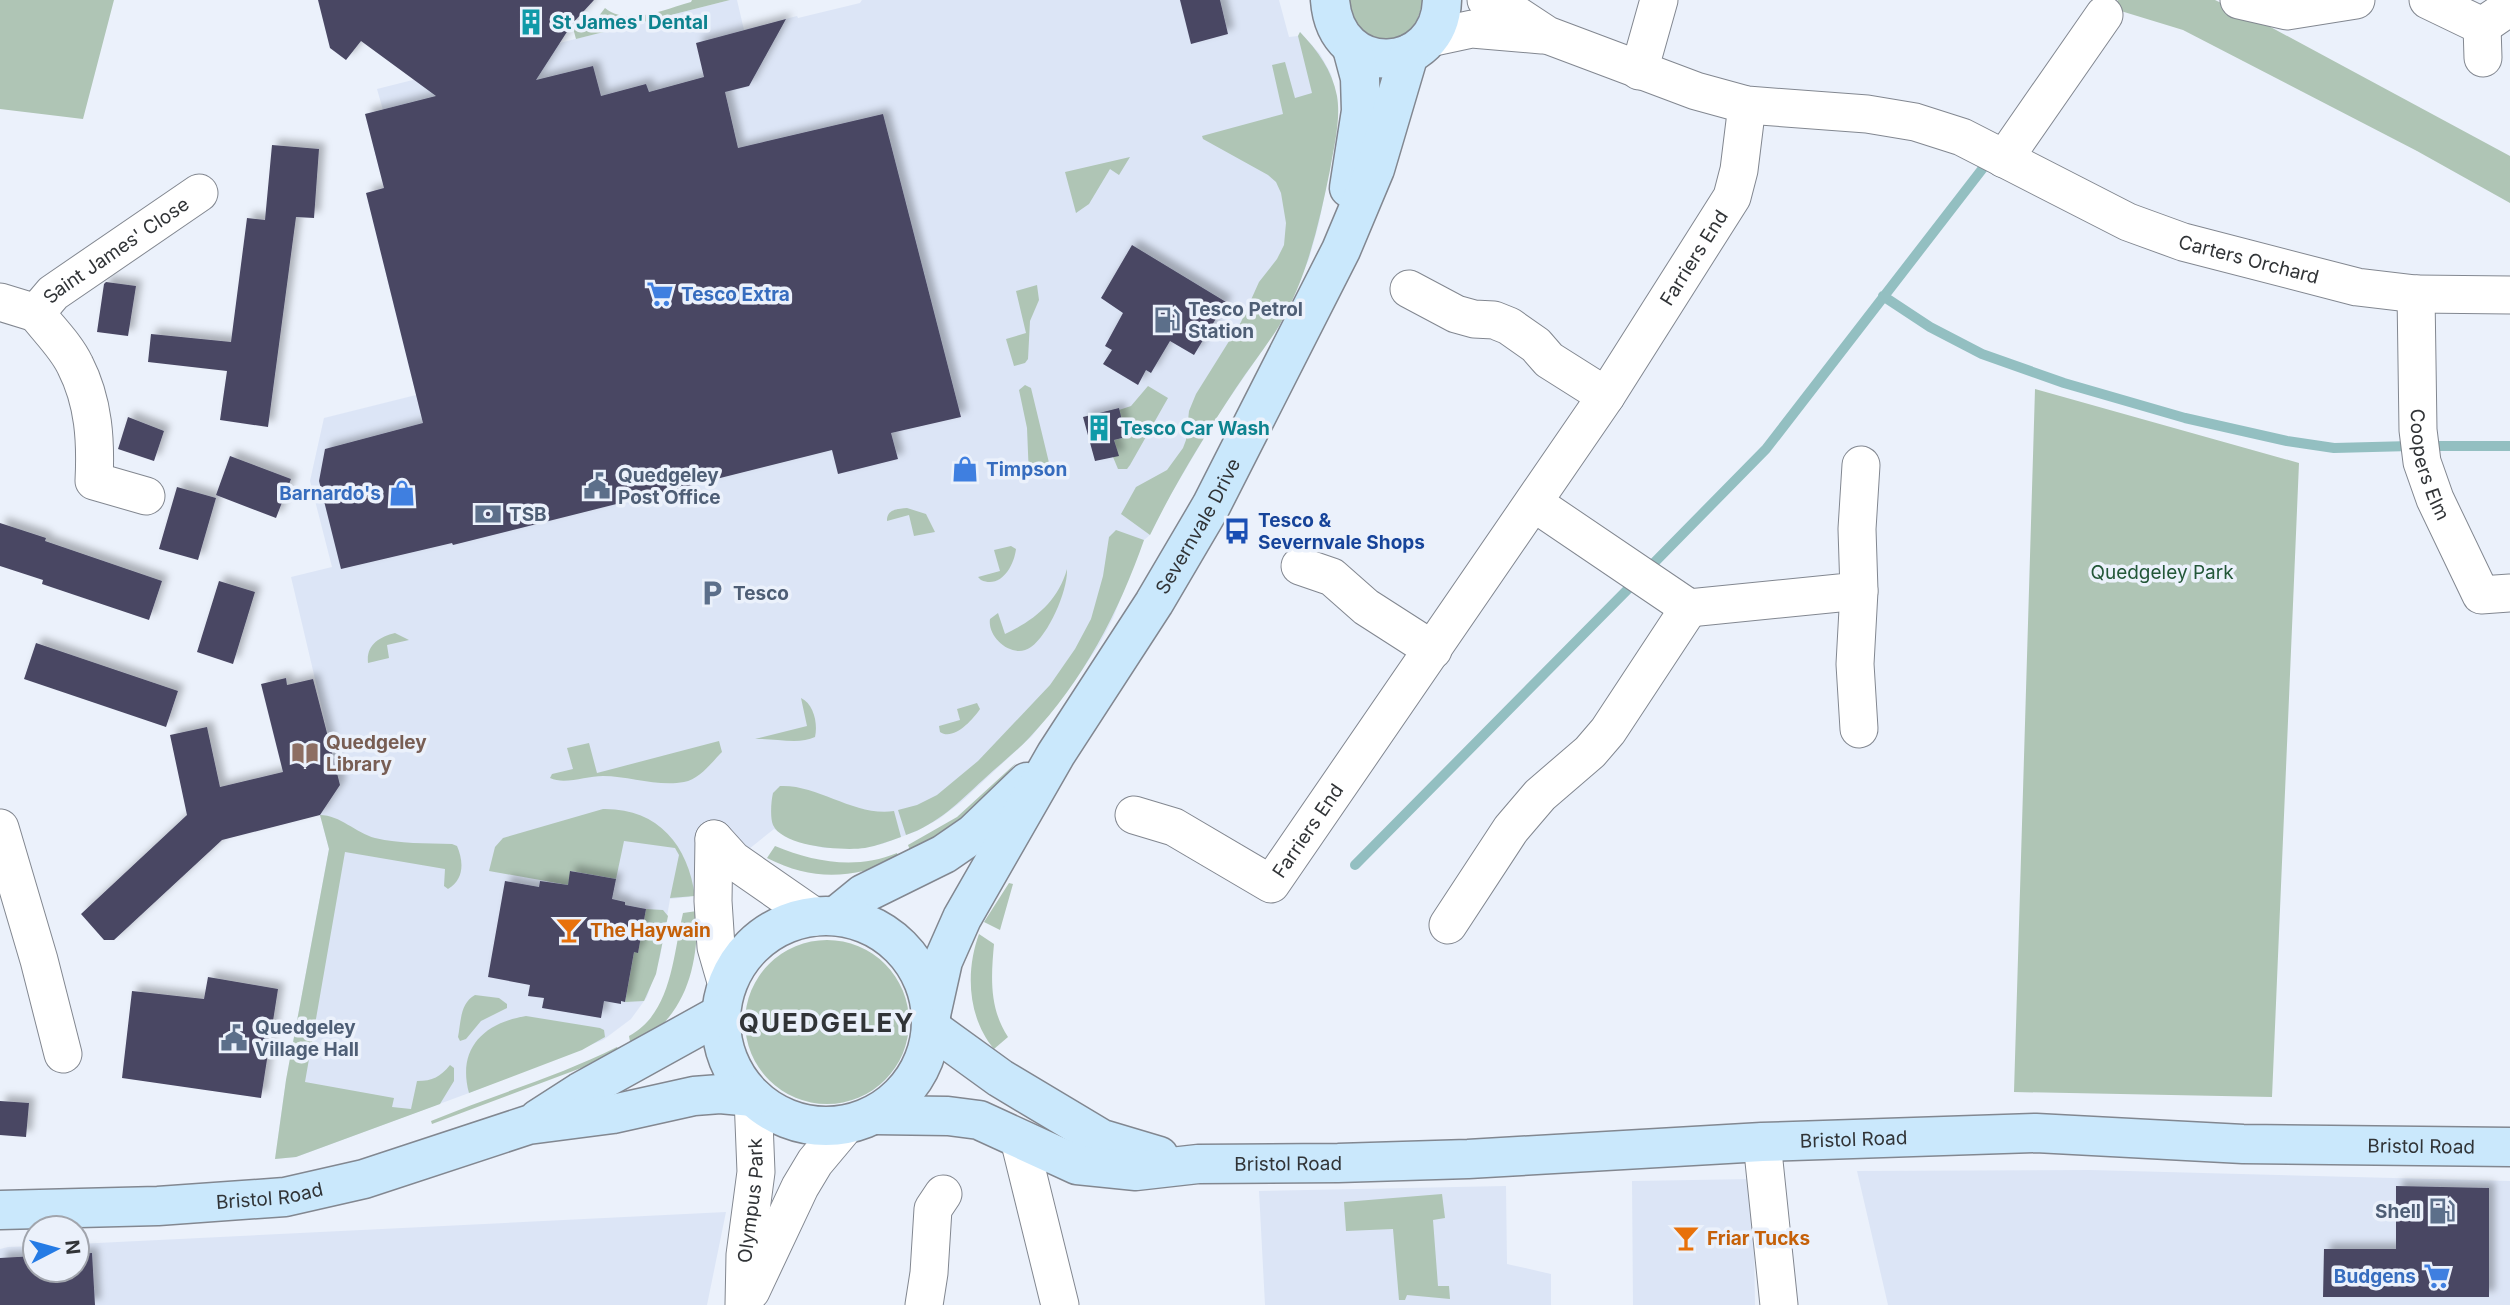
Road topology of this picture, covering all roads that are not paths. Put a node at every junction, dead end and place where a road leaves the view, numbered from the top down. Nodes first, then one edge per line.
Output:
1 (1330, 0) edge
2 (1442, 0) edge
3 (1486, 0) edge
4 (1659, 0) edge
5 (2239, 0) edge
6 (2356, 0) edge
7 (2428, 0) edge
8 (2104, 15) dead end
9 (2492, 30) edge
10 (1547, 35) junction
11 (1419, 46) junction
12 (1352, 48) junction
13 (1639, 71) junction
14 (1747, 104) junction
15 (2004, 159) junction
16 (199, 192) dead end
17 (1341, 250) junction
18 (1409, 289) dead end
19 (2416, 295) junction
20 (2510, 295) edge
21 (0, 302) edge
22 (36, 313) junction
23 (1606, 396) junction
24 (1861, 465) dead end
25 (146, 496) dead end
26 (1534, 503) junction
27 (1300, 566) dead end
28 (1859, 591) junction
29 (2510, 593) edge
30 (1689, 608) junction
31 (1433, 650) junction
32 (1859, 729) dead end
33 (1056, 754) junction
34 (1134, 815) dead end
35 (0, 828) edge
36 (825, 916) junction
37 (1448, 925) dead end
38 (724, 1000) junction
39 (931, 1021) junction
40 (62, 1054) dead end
41 (753, 1097) junction
42 (860, 1120) junction
43 (528, 1125) junction
44 (1019, 1139) junction
45 (1762, 1142) junction
46 (2510, 1147) edge
47 (1198, 1164) junction
48 (943, 1194) dead end
49 (0, 1210) edge
50 (744, 1305) edge
51 (924, 1305) edge
52 (1060, 1305) edge
53 (1779, 1305) edge

1 - 12 main road, Severnvale Drive
2 - 11 main road, Severnvale Drive
3 - 10 street, Carters Orchard
4 - 13 street
5 - 6 street
7 - 9 street
8 - 15 street
10 - 11 street, Carters Orchard
10 - 13 street, Carters Orchard
11 - 12 main road
11 - 17 main road, Severnvale Drive
12 - 17 main road, Severnvale Drive
13 - 14 street, Carters Orchard
14 - 15 street, Carters Orchard
14 - 23 street, Farriers End
15 - 19 street, Carters Orchard
16 - 22 street, Saint James' Close
17 - 33 main road, Severnvale Drive
18 - 23 street
19 - 20 street, Carters Orchard
19 - 29 street, Coopers Elm
21 - 22 street, Saint James' Close
22 - 25 street, Saint James' Close
23 - 26 street, Farriers End
24 - 28 street
26 - 30 street
26 - 31 street, Farriers End
27 - 31 street
28 - 30 street
28 - 32 street
30 - 37 street
31 - 34 street, Farriers End
33 - 36 main road, Severnvale Drive
33 - 39 main road, Severnvale Drive
35 - 40 street
36 - 38 main road
36 - 38 street
36 - 39 main road
38 - 41 main road
38 - 43 main road, Bristol Road
39 - 42 main road
39 - 47 main road, Bristol Road
41 - 42 main road
41 - 43 main road, Bristol Road
41 - 50 street, Olympus Park
42 - 44 main road, Bristol Road
42 - 50 street, Olympus Park
43 - 49 main road, Bristol Road
44 - 47 main road, Bristol Road
44 - 52 street
45 - 46 main road, Bristol Road
45 - 47 main road, Bristol Road
45 - 53 street
48 - 51 street

